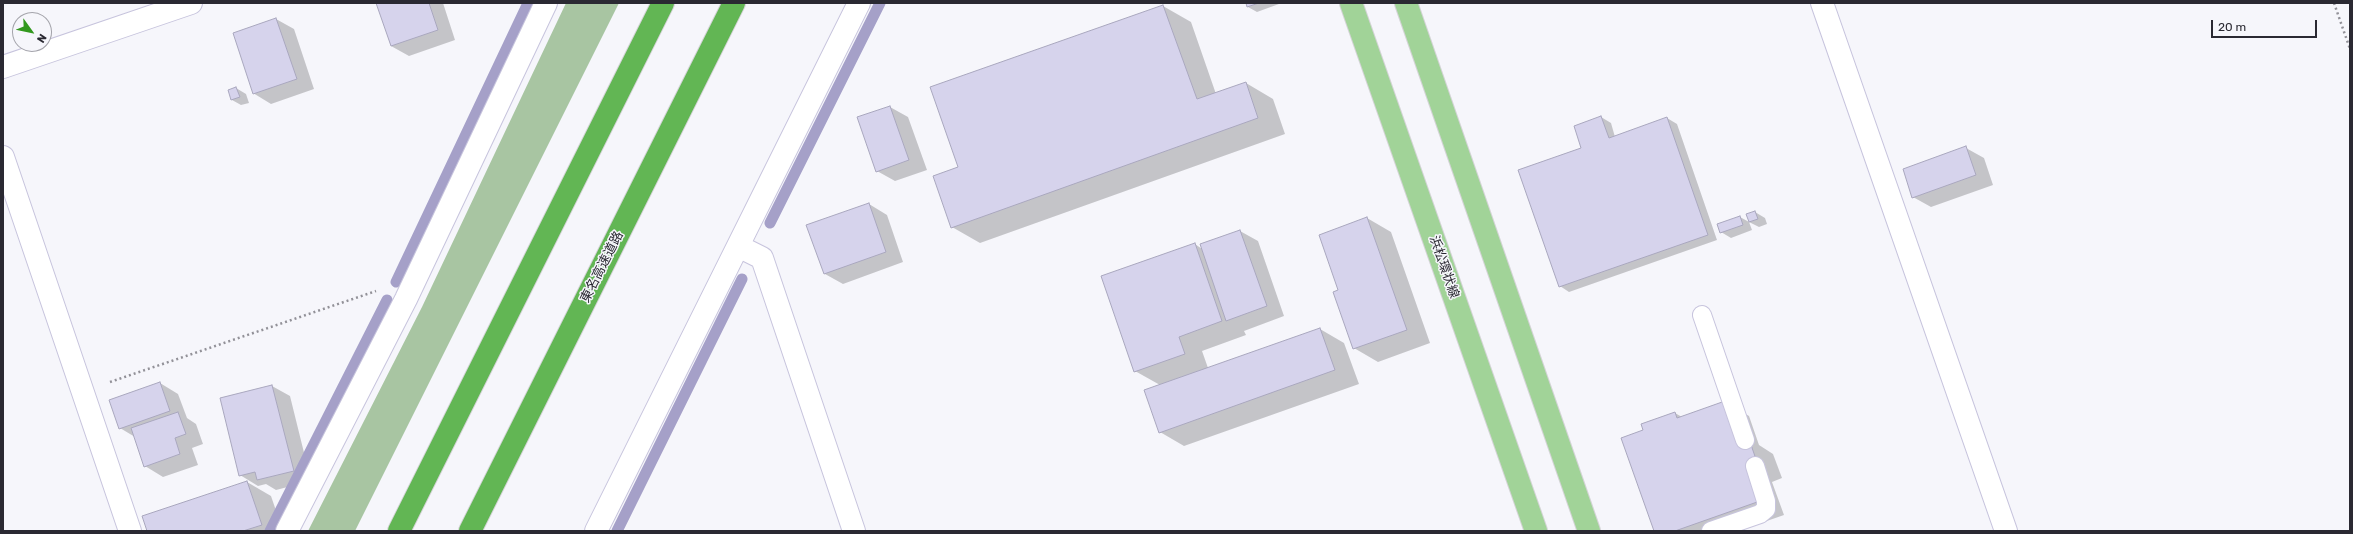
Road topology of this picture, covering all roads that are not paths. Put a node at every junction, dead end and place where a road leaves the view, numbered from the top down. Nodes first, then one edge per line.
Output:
1 (191, 3) edge
2 (546, 3) edge
3 (663, 3) edge
4 (734, 3) edge
5 (859, 3) edge
6 (1351, 3) edge
7 (1406, 3) edge
8 (1822, 3) edge
9 (3, 67) edge
10 (3, 157) edge
11 (738, 246) junction
12 (1702, 315) dead end
13 (1745, 440) dead end
14 (1754, 466) dead end
15 (130, 531) edge
16 (288, 531) edge
17 (400, 531) edge
18 (470, 531) edge
19 (596, 531) edge
20 (854, 531) edge
21 (1536, 531) edge
22 (1589, 531) edge
23 (1711, 531) edge
24 (2006, 531) edge

1 - 9 street
2 - 16 street
3 - 17 highway
4 - 18 highway, 東名高速道路
5 - 11 street
6 - 21 main road, 浜松環状線
7 - 22 main road
8 - 24 street
10 - 15 street
11 - 19 street
11 - 20 street
12 - 13 lane
14 - 23 lane

